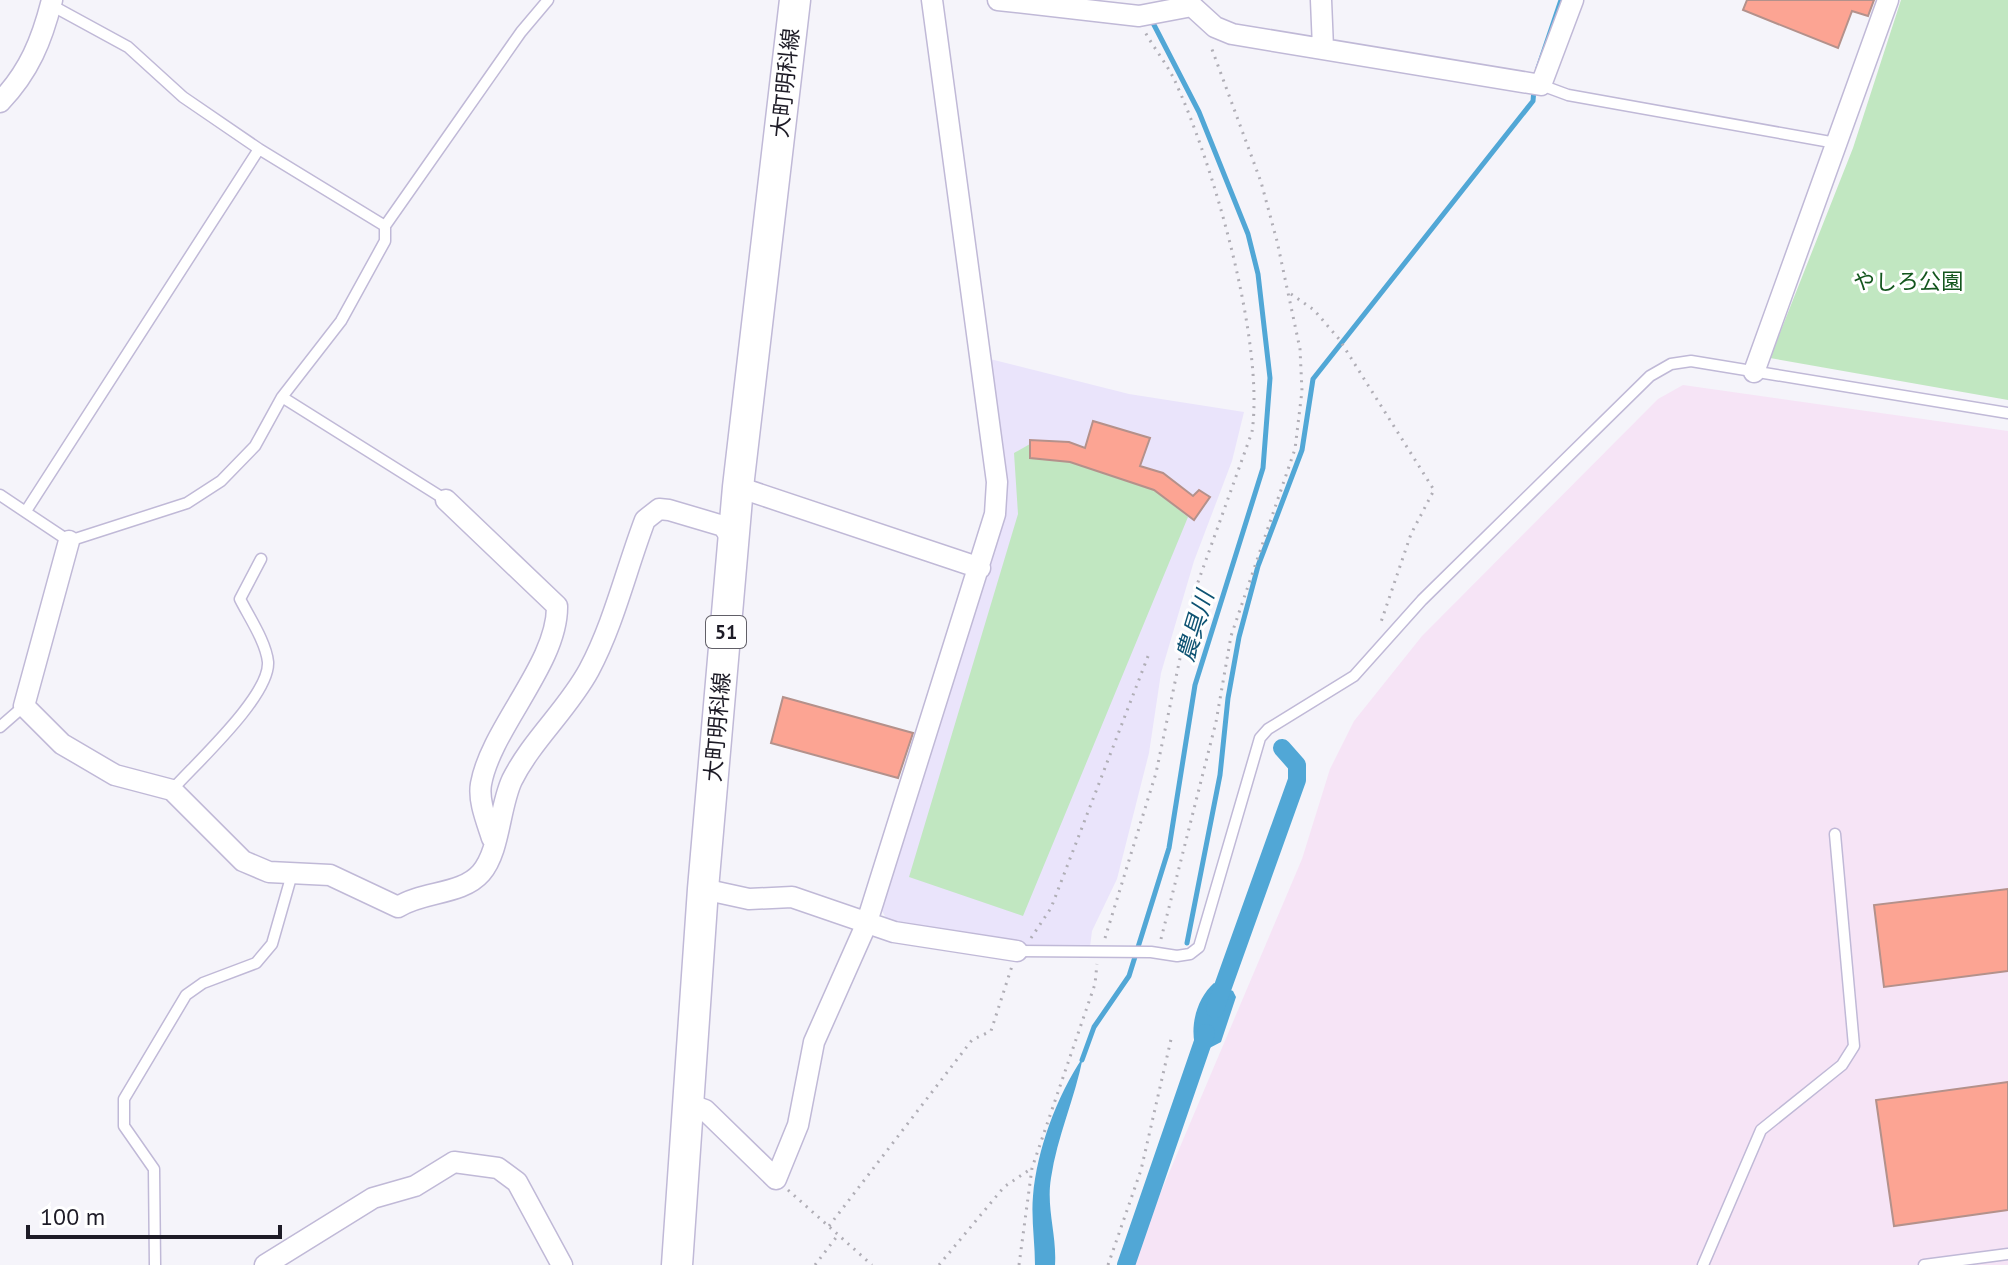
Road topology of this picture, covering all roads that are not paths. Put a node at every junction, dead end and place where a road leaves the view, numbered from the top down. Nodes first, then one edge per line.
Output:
1 (548, 0) edge
2 (795, 0) edge
3 (932, 0) edge
4 (998, 0) edge
5 (1321, 0) edge
6 (1573, 0) edge
7 (1888, 0) edge
8 (52, 2) edge
9 (1323, 48) junction
10 (1541, 85) junction
11 (0, 102) edge
12 (1836, 143) junction
13 (259, 149) junction
14 (385, 226) junction
15 (1754, 372) junction
16 (282, 397) junction
17 (2008, 413) edge
18 (738, 487) junction
19 (0, 495) edge
20 (446, 500) joint
21 (26, 511) junction
22 (69, 541) junction
23 (734, 542) junction
24 (261, 559) dead end
25 (980, 568) junction
26 (24, 706) junction
27 (0, 727) edge
28 (172, 790) junction
29 (1835, 834) dead end
30 (494, 846) junction
31 (292, 874) junction
32 (703, 889) junction
33 (866, 925) junction
34 (1017, 951) joint
35 (691, 1105) junction
36 (2008, 1254) edge
37 (155, 1265) edge
38 (265, 1265) edge
39 (562, 1265) edge
40 (677, 1265) edge
41 (1703, 1265) edge
42 (1924, 1265) edge

1 - 14 lane
2 - 18 main road, 大町明科線 / 51
3 - 25 street
4 - 9 street
5 - 9 street
6 - 10 street
7 - 12 street
8 - 11 street
8 - 13 lane
9 - 10 street
10 - 12 lane
12 - 15 street
13 - 14 lane
13 - 21 lane
14 - 16 lane
15 - 17 lane
15 - 34 lane
16 - 20 lane
16 - 22 lane
18 - 23 main road, 大町明科線 / 51
18 - 25 street
19 - 21 lane
20 - 30 street
21 - 22 lane
22 - 26 street
23 - 30 street
23 - 32 main road, 大町明科線 / 51
24 - 28 lane
25 - 33 street
26 - 27 lane
26 - 28 street
28 - 31 street
29 - 41 lane
30 - 31 street
31 - 37 lane
32 - 33 street
32 - 35 main road, 大町明科線 / 51
33 - 34 street
33 - 35 street
35 - 40 main road, 大町明科線 / 51
36 - 42 lane
38 - 39 street

